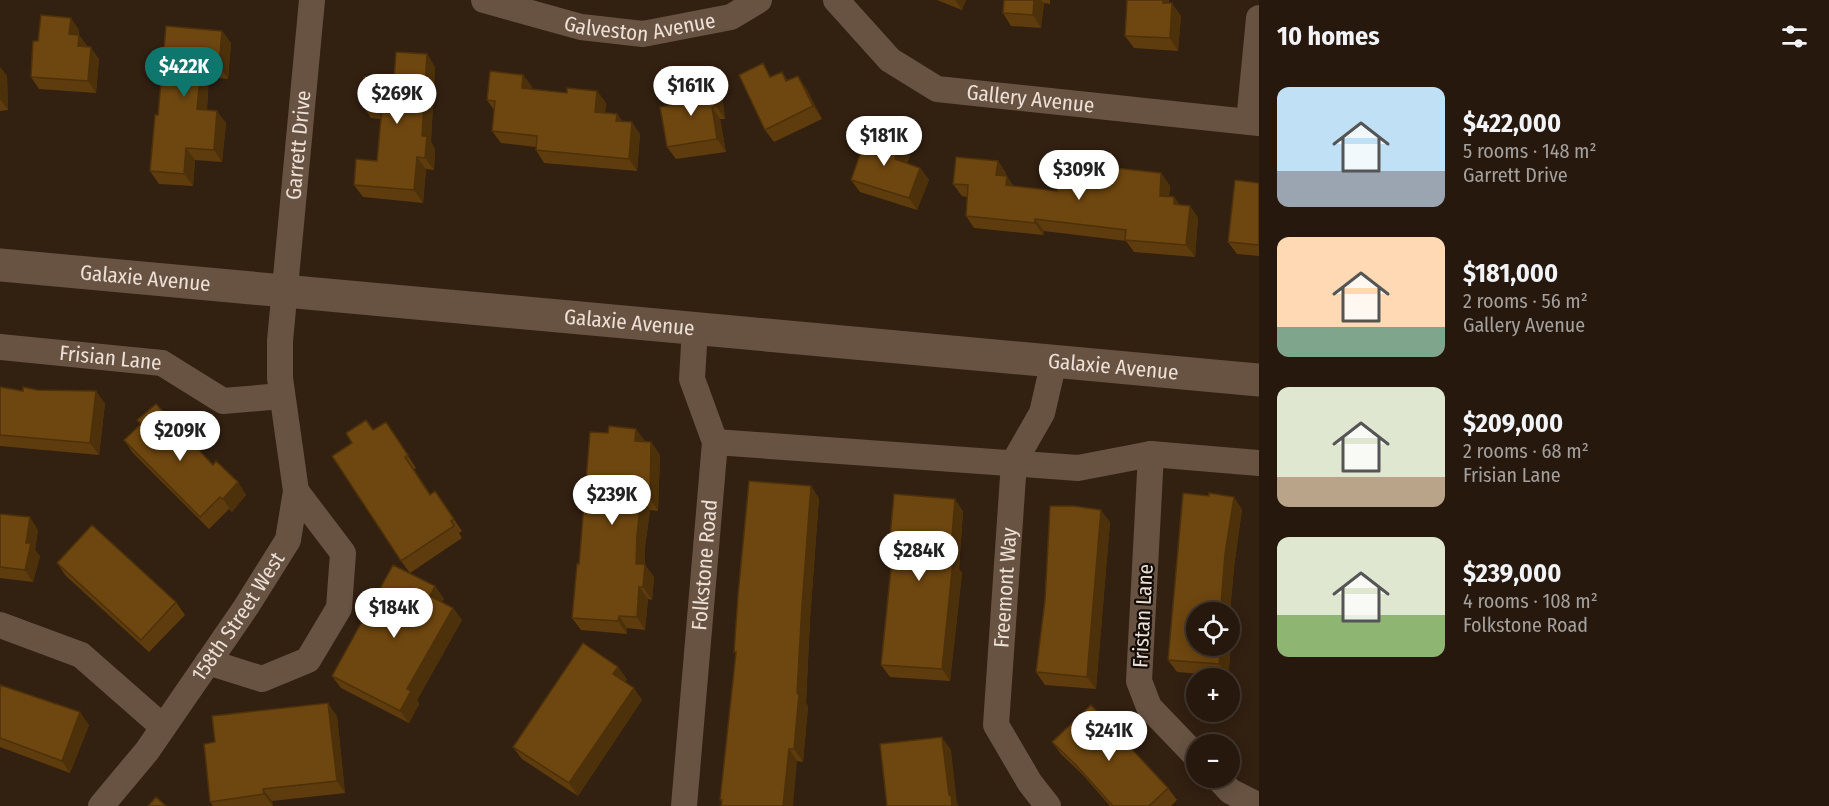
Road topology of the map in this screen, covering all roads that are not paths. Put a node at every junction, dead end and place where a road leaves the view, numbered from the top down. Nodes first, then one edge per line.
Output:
1 (312, 0) edge
2 (484, 0) edge
3 (759, 0) edge
4 (836, 0) edge
5 (1259, 18) edge
6 (1254, 122) edge
7 (0, 265) edge
8 (283, 290) junction
9 (695, 328) junction
10 (0, 347) edge
11 (1054, 361) junction
12 (1259, 380) edge
13 (282, 396) junction
14 (715, 442) junction
15 (1151, 454) junction
16 (1014, 462) junction
17 (1259, 463) edge
18 (296, 491) junction
19 (0, 625) edge
20 (208, 662) junction
21 (163, 727) junction
22 (1186, 745) edge
23 (1227, 788) edge
24 (101, 806) edge
25 (684, 806) edge
26 (1048, 806) edge
27 (1259, 806) edge

1 - 8 street, Garrett Drive
2 - 3 street, Galveston Avenue
4 - 6 street, Gallery Avenue
5 - 6 street
7 - 8 street, Galaxie Avenue
8 - 9 street, Galaxie Avenue
8 - 13 street, 158th Street West
9 - 11 street, Galaxie Avenue
9 - 14 street, Folkstone Road
10 - 13 street, Frisian Lane
11 - 12 street, Galaxie Avenue
11 - 16 street, Freemont Way
13 - 18 street, 158th Street West
14 - 16 street
14 - 25 street, Folkstone Road
15 - 16 street
15 - 17 street
15 - 22 street, Fristan Lane
16 - 26 street, Freemont Way
18 - 20 street, 158th Street West
18 - 20 street
19 - 21 street
20 - 21 street, 158th Street West
21 - 24 street, 158th Street West
23 - 27 street

